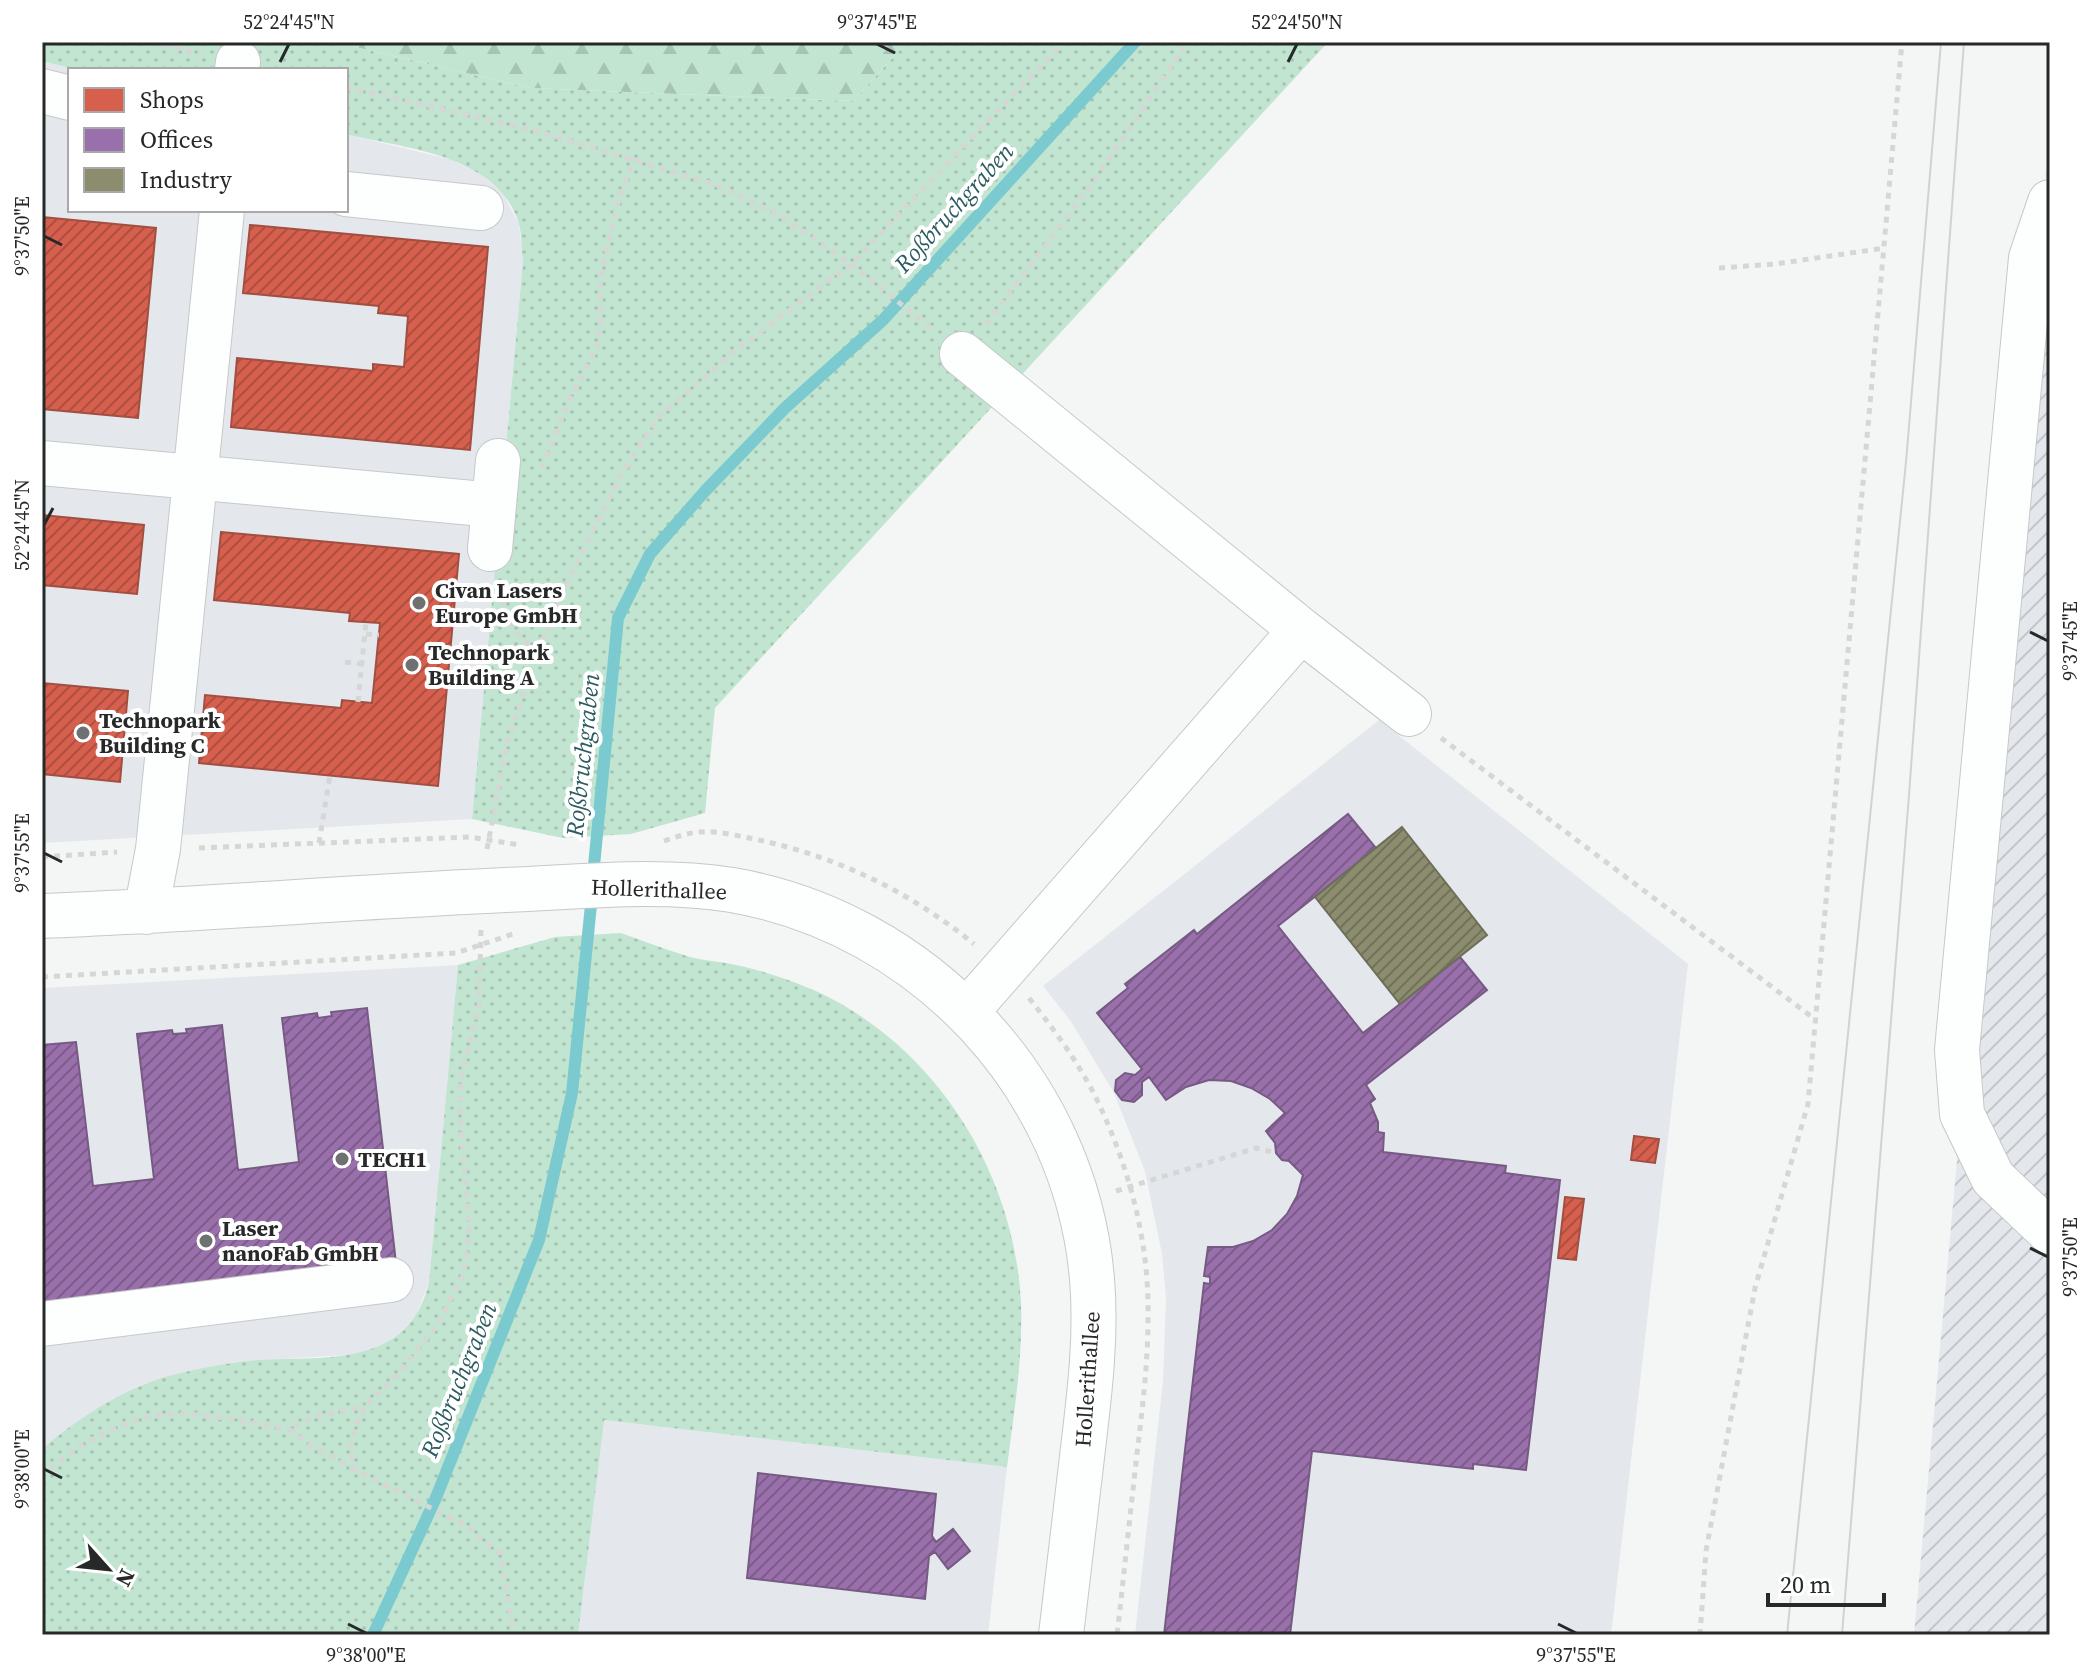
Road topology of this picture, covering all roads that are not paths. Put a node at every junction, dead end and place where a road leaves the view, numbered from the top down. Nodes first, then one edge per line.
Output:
1 (42, 91) edge
2 (68, 98) edge
3 (348, 194) edge
4 (2050, 202) edge
5 (481, 208) dead end
6 (222, 212) edge
7 (962, 354) road end
8 (498, 461) dead end
9 (42, 463) edge
10 (196, 479) junction
11 (494, 505) junction
12 (497, 563) road end
13 (1301, 630) junction
14 (1409, 714) road end
15 (146, 912) junction
16 (42, 916) edge
17 (967, 1011) junction
18 (2049, 1218) edge
19 (391, 1280) dead end
20 (42, 1324) edge
21 (1061, 1635) edge

1 - 2 street
3 - 5 street
4 - 18 street
6 - 10 street
7 - 13 street
8 - 11 street
9 - 10 street
10 - 11 street
10 - 15 street
11 - 12 street
13 - 14 street
13 - 17 street
15 - 16 street, Hollerithallee
15 - 17 street, Hollerithallee
17 - 21 street, Hollerithallee
19 - 20 street

